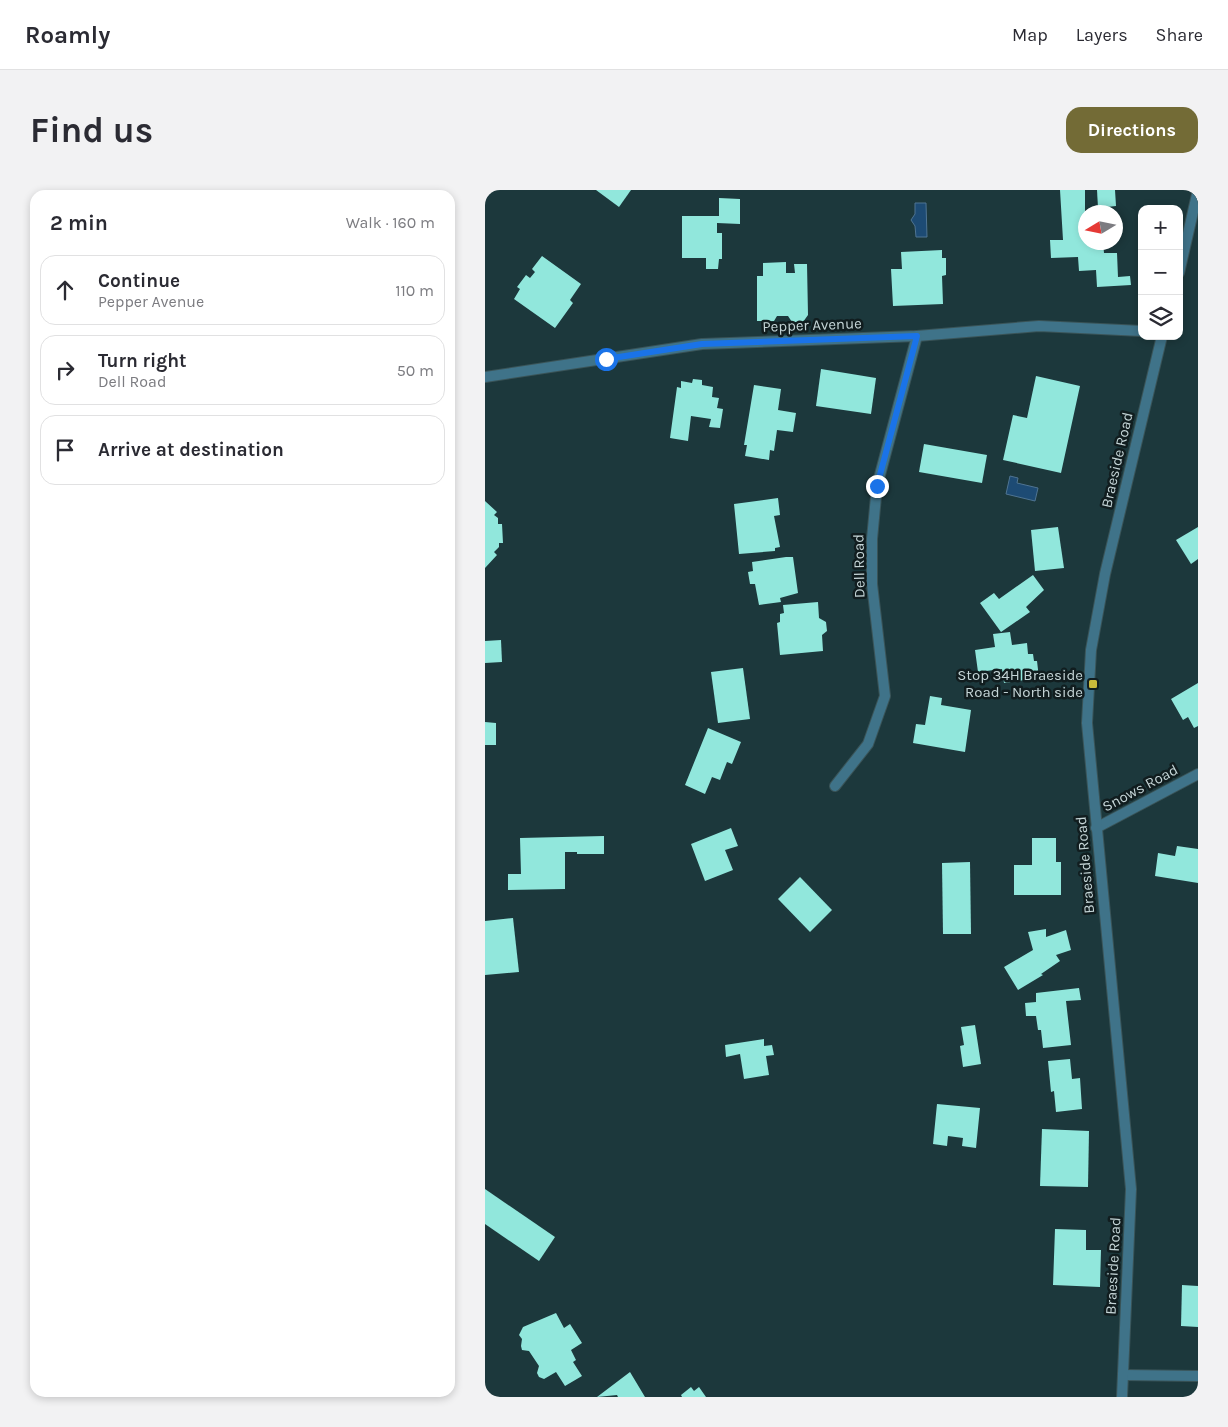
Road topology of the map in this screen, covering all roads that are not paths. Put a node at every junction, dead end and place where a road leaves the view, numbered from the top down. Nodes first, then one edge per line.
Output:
1 (1198, 190) edge
2 (1183, 256) edge
3 (1138, 331) edge
4 (917, 336) junction
5 (1162, 340) edge
6 (485, 377) edge
7 (1198, 774) edge
8 (835, 786) dead end
9 (1096, 828) junction
10 (1123, 1375) junction
11 (1198, 1376) edge
12 (1122, 1397) edge

1 - 2 street
3 - 4 street, Pepper Avenue
4 - 6 street, Pepper Avenue
4 - 8 street, Dell Road
5 - 9 street, Braeside Road
7 - 9 street, Snows Road
9 - 10 street, Braeside Road
10 - 11 street
10 - 12 street, Braeside Road

